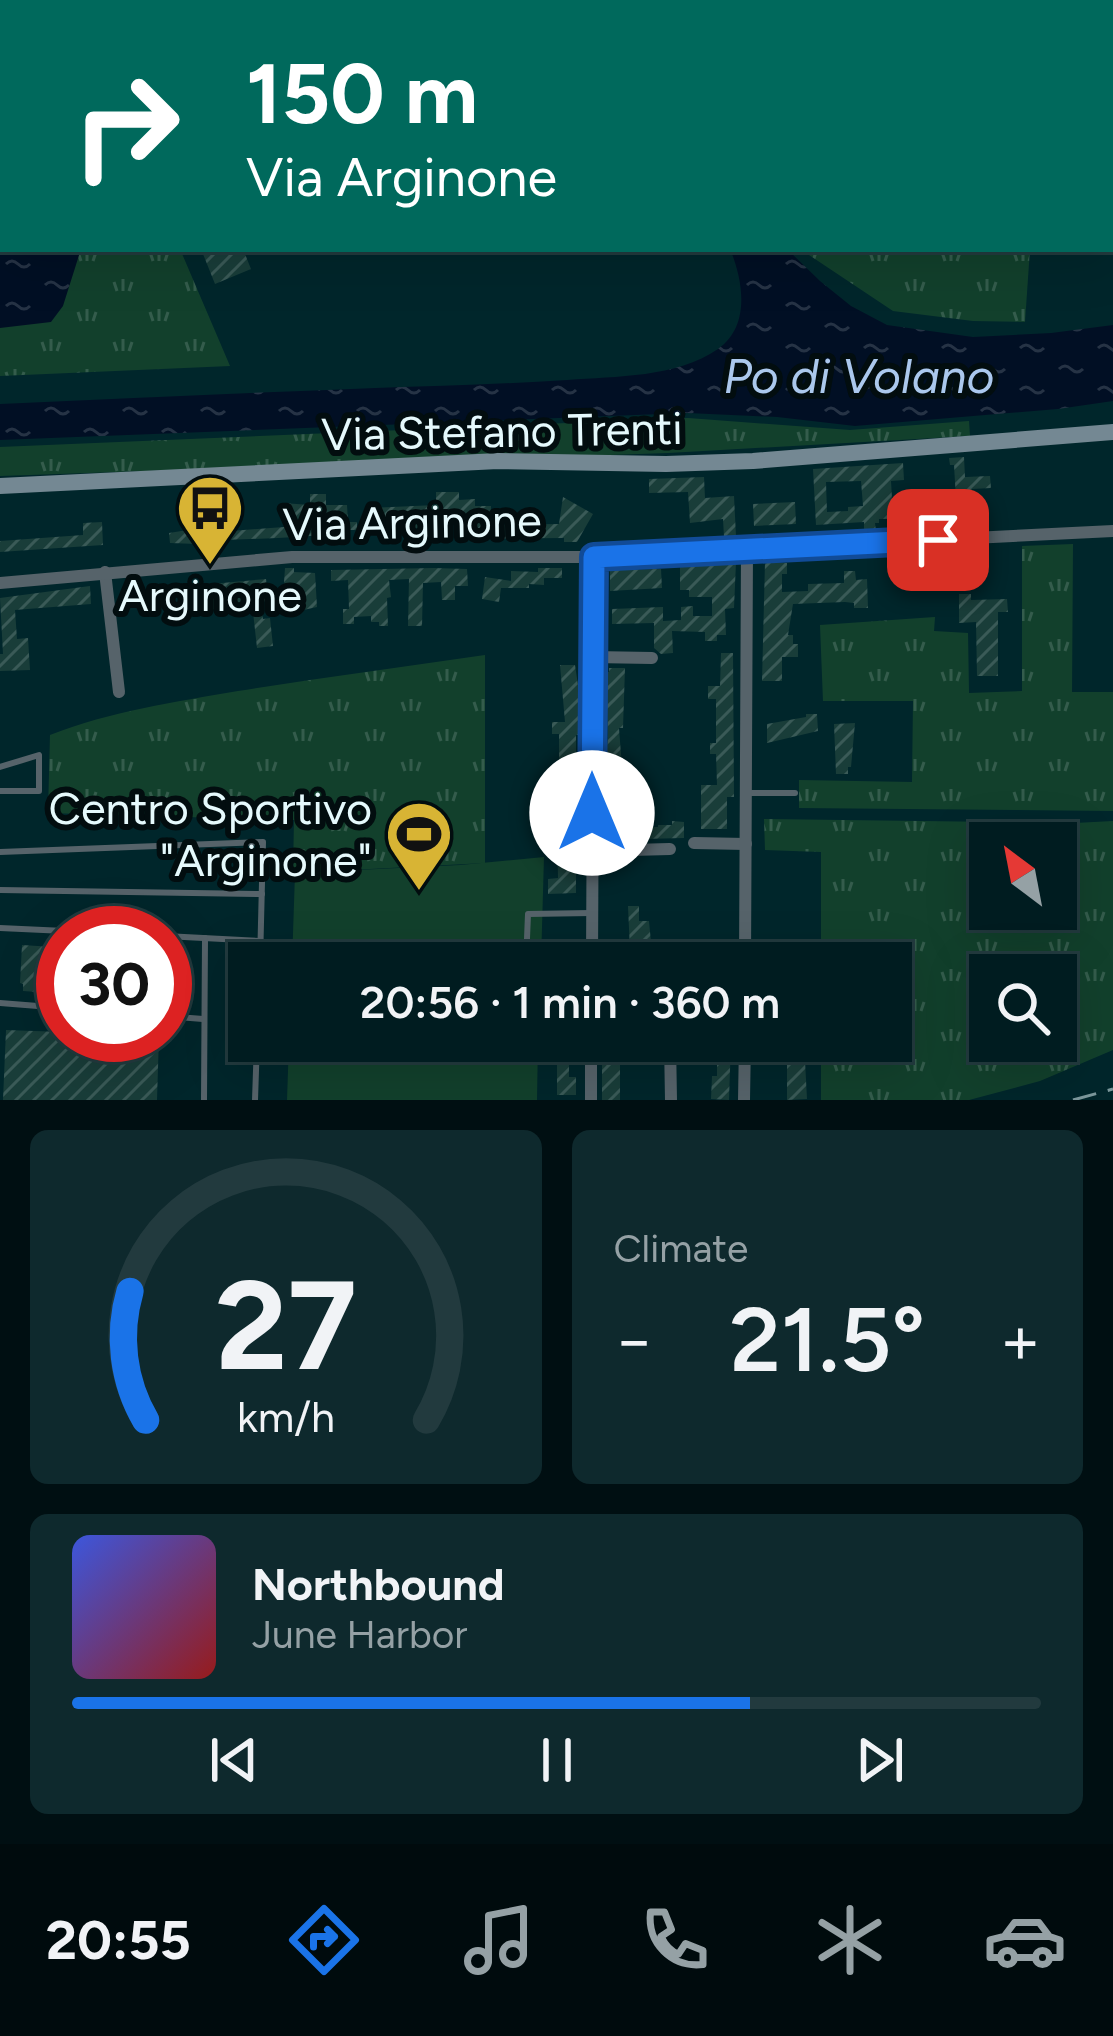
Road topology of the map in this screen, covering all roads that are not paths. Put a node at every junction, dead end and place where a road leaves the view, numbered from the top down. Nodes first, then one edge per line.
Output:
1 (1113, 433) edge
2 (1077, 437) junction
3 (1113, 445) edge
4 (0, 486) edge
5 (1113, 531) edge
6 (748, 550) junction
7 (594, 557) junction
8 (105, 572) junction
9 (0, 583) edge
10 (593, 657) junction
11 (652, 658) dead end
12 (119, 692) dead end
13 (0, 767) edge
14 (0, 791) edge
15 (746, 793) junction
16 (795, 793) dead end
17 (694, 843) dead end
18 (746, 844) junction
19 (670, 849) dead end
20 (592, 851) junction
21 (0, 852) edge
22 (0, 890) edge
23 (262, 895) junction
24 (592, 913) junction
25 (0, 928) edge
26 (36, 930) edge
27 (192, 937) edge
28 (205, 938) junction
29 (260, 941) joint
30 (527, 942) edge
31 (592, 942) edge
32 (745, 942) edge
33 (0, 1003) edge
34 (36, 1006) edge
35 (192, 1017) edge
36 (203, 1018) junction
37 (257, 1062) edge
38 (591, 1062) edge
39 (670, 1062) edge
40 (745, 1062) edge
41 (203, 1100) edge
42 (256, 1100) edge
43 (591, 1100) edge
44 (671, 1100) edge
45 (744, 1100) edge

1 - 2 main road, Via Stefano Trenti
2 - 3 main road, Via Stefano Trenti
2 - 4 main road, Via Stefano Trenti
5 - 6 street, Via Arginone
6 - 7 street, Via Arginone
6 - 15 street
7 - 8 street, Via Arginone
7 - 10 street
8 - 9 street, Via Arginone
8 - 12 street
10 - 11 street
10 - 20 street
13 - 14 lane
15 - 16 lane
15 - 18 street
17 - 18 street
18 - 32 street
19 - 20 street
20 - 24 street
21 - 23 lane
22 - 23 lane
23 - 29 lane
24 - 30 lane
24 - 31 street
25 - 26 lane
27 - 28 lane
28 - 29 lane
28 - 36 lane
33 - 34 lane
35 - 36 lane
36 - 41 lane
37 - 42 lane
38 - 43 street
39 - 44 street
40 - 45 street

